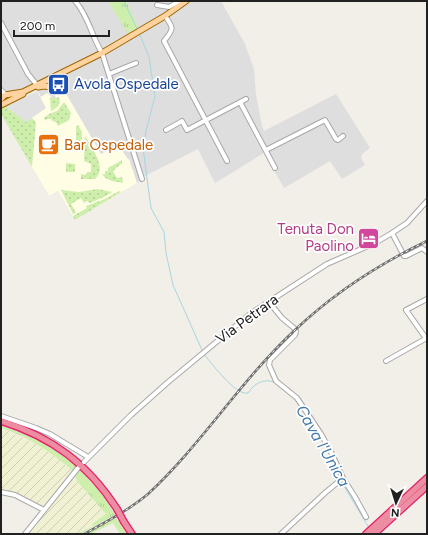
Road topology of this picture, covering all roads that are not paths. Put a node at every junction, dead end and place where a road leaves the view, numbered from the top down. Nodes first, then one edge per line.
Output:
1 (75, 1) edge
2 (186, 1) edge
3 (189, 1) edge
4 (181, 3) edge
5 (157, 5) dead end
6 (165, 16) junction
7 (1, 24) edge
8 (102, 53) junction
9 (136, 63) dead end
10 (66, 71) junction
11 (109, 74) junction
12 (47, 82) junction
13 (37, 85) junction
14 (1, 90) edge
15 (4, 99) edge
16 (246, 99) dead end
17 (240, 102) junction
18 (205, 120) junction
19 (166, 130) dead end
20 (343, 136) dead end
21 (266, 150) junction
22 (227, 161) dead end
23 (275, 168) dead end
24 (142, 179) dead end
25 (427, 201) edge
26 (392, 233) junction
27 (427, 252) edge
28 (427, 299) edge
29 (269, 302) junction
30 (386, 362) dead end
31 (1, 416) edge
32 (1, 421) edge
33 (88, 457) junction
34 (84, 462) dead end
35 (78, 468) dead end
36 (343, 478) junction
37 (427, 478) edge
38 (427, 486) edge
39 (1, 492) edge
40 (44, 510) junction
41 (366, 517) dead end
42 (374, 531) edge
43 (24, 534) edge
44 (132, 534) edge
45 (281, 534) edge
46 (366, 534) edge

1 - 8 street
2 - 4 main road
3 - 4 main road
4 - 5 street
4 - 6 main road
6 - 8 main road
6 - 18 street
7 - 13 street
8 - 10 main road
8 - 11 street
9 - 11 street
10 - 12 main road
10 - 12 main road
11 - 24 street
12 - 13 main road
12 - 15 main road
13 - 15 main road
14 - 15 street
16 - 17 street
17 - 18 street
17 - 21 street
18 - 19 street
18 - 22 street
20 - 21 street
21 - 23 street
25 - 26 street, Via Petrara
26 - 27 street
26 - 29 street, Via Petrara
28 - 30 street
29 - 33 street, Via Petrara
29 - 36 street
31 - 33 street
32 - 44 highway, bridge
33 - 34 street, Via Petrara
35 - 40 street
36 - 41 street
36 - 45 street
37 - 42 highway
38 - 42 highway
39 - 40 street
40 - 43 street
42 - 46 highway

